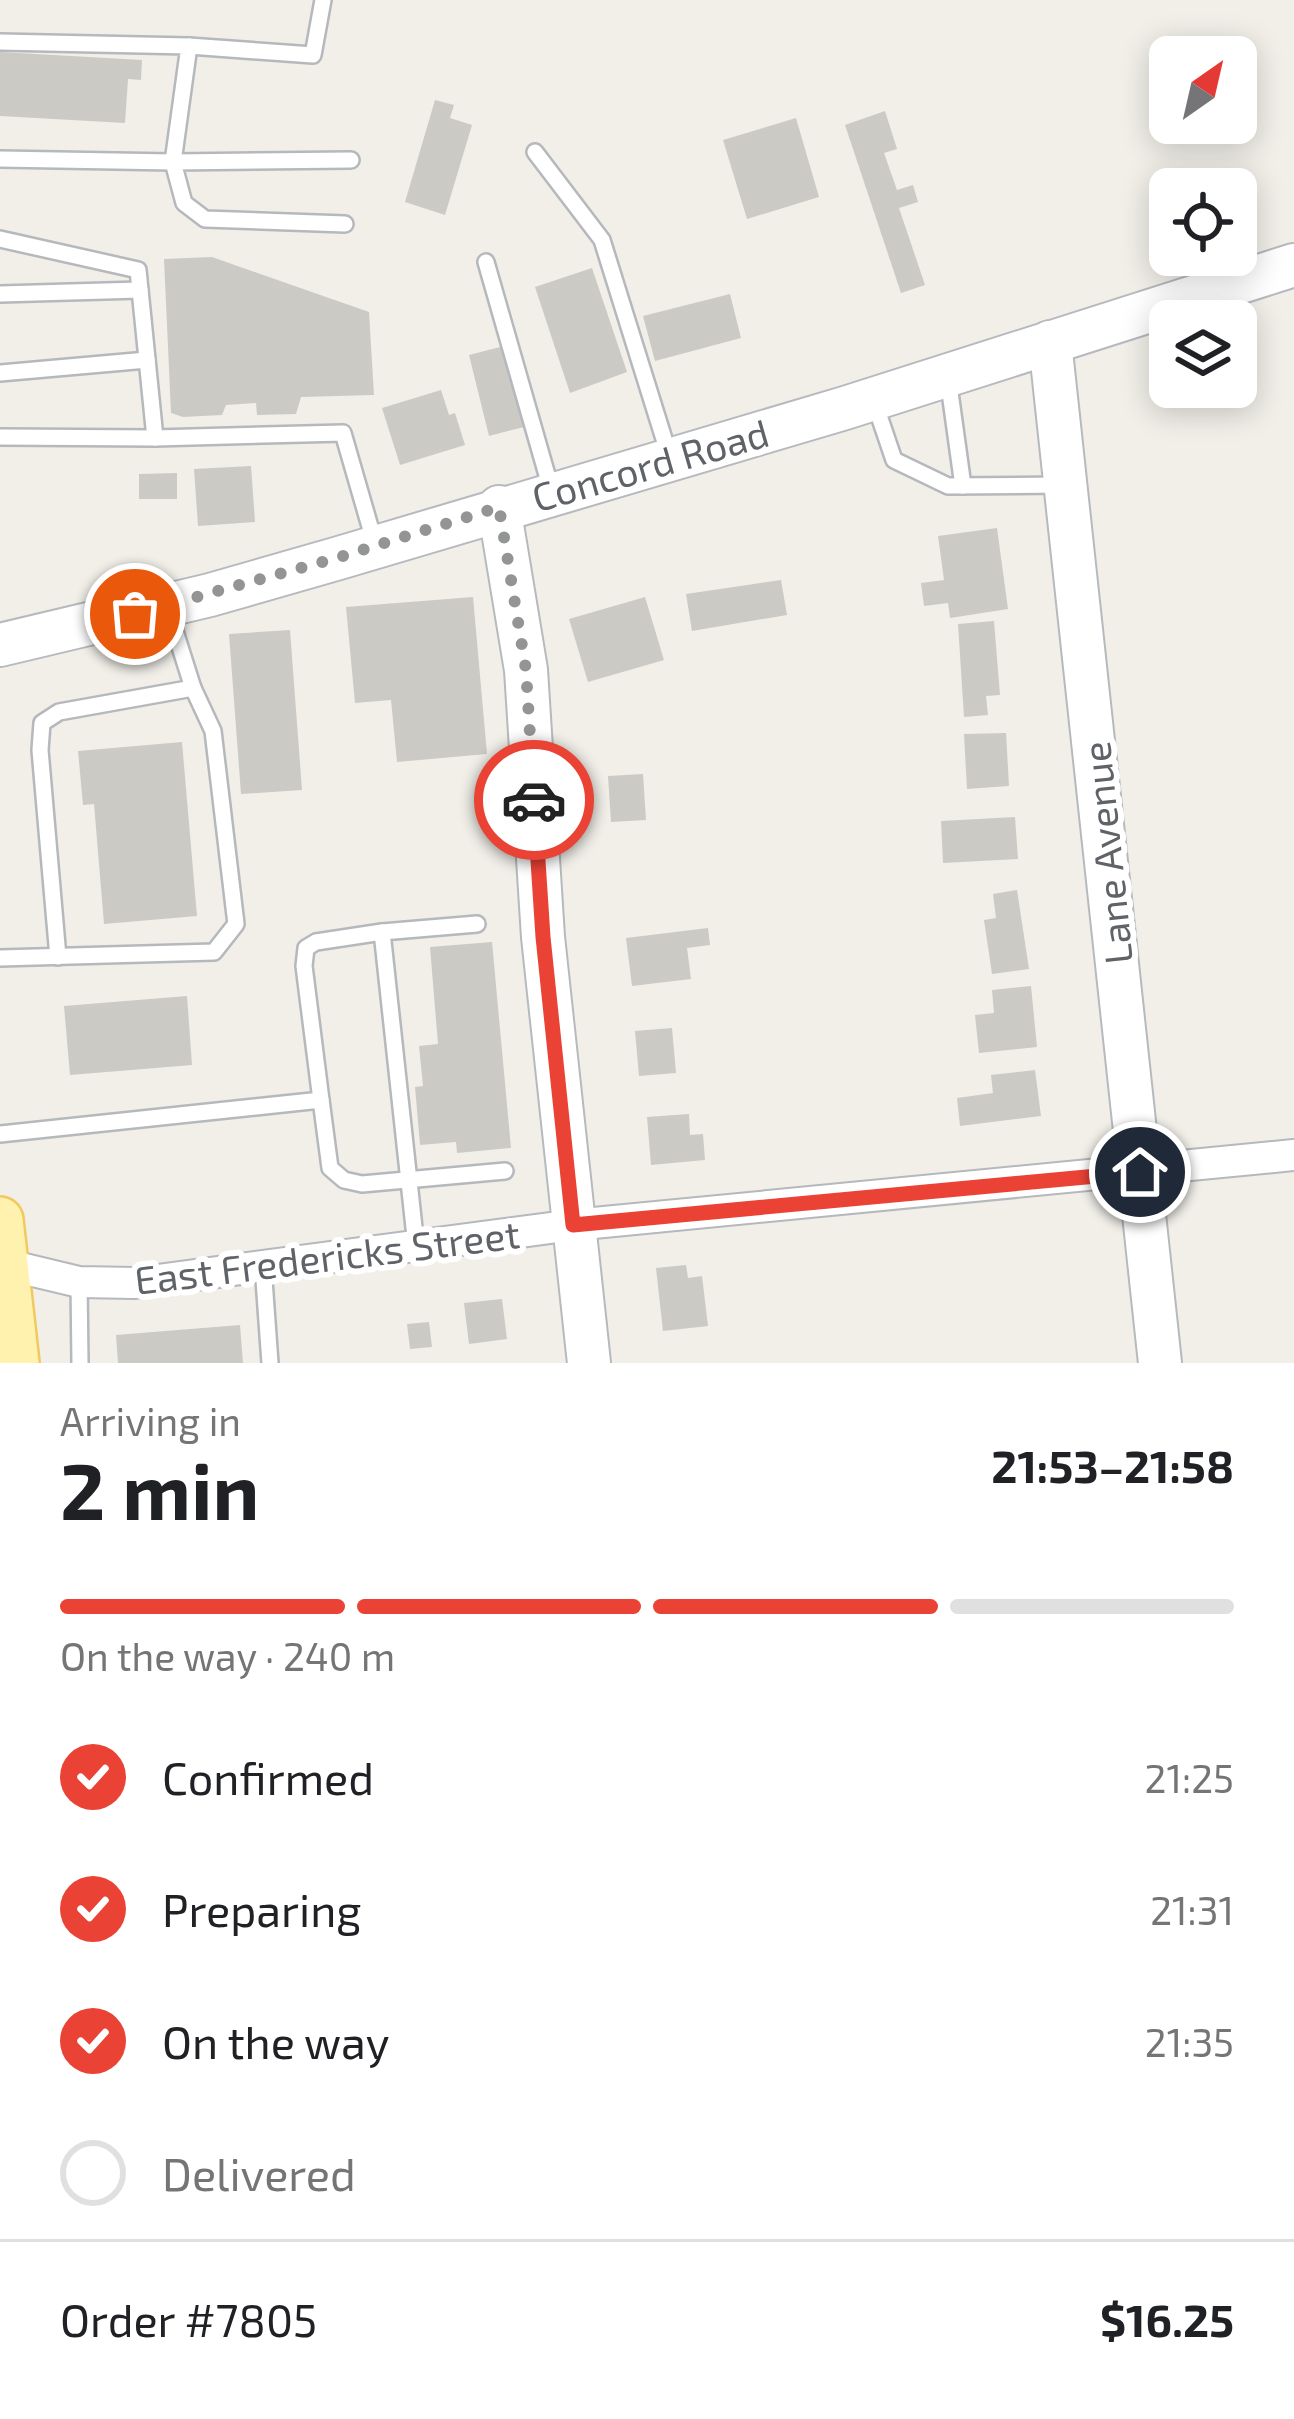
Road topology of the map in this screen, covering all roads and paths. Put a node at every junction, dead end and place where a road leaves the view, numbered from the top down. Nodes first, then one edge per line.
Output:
1 (323, 0) edge
2 (0, 42) edge
3 (190, 46) junction
4 (535, 152) dead end
5 (0, 159) edge
6 (351, 160) dead end
7 (172, 162) junction
8 (345, 224) dead end
9 (0, 239) edge
10 (486, 262) dead end
11 (1294, 265) edge
12 (140, 290) junction
13 (0, 294) edge
14 (1050, 342) junction
15 (147, 360) junction
16 (0, 373) edge
17 (948, 375) junction
18 (873, 399) junction
19 (0, 437) edge
20 (155, 438) junction
21 (670, 458) junction
22 (1066, 485) junction
23 (963, 486) junction
24 (552, 492) junction
25 (499, 507) junction
26 (375, 546) junction
27 (167, 606) junction
28 (0, 645) edge
29 (193, 688) junction
30 (477, 924) dead end
31 (382, 932) junction
32 (58, 957) junction
33 (0, 958) edge
34 (322, 1100) junction
35 (0, 1134) edge
36 (1294, 1155) edge
37 (505, 1171) dead end
38 (1140, 1172) junction
39 (408, 1178) junction
40 (0, 1220) edge
41 (573, 1225) junction
42 (416, 1246) junction
43 (3, 1264) edge
44 (263, 1266) junction
45 (79, 1282) junction
46 (5, 1313) edge
47 (16, 1363) edge
48 (80, 1363) edge
49 (270, 1363) edge
50 (589, 1363) edge
51 (1160, 1363) edge

1 - 3 lane
2 - 3 lane
3 - 7 lane
4 - 21 lane
5 - 7 lane
6 - 7 lane
7 - 8 lane
9 - 12 lane
10 - 24 lane
11 - 14 street, Concord Road
12 - 13 lane
12 - 15 lane
14 - 17 street, Concord Road
14 - 22 street, Lane Avenue
15 - 16 lane
15 - 20 lane
17 - 18 street, Concord Road
17 - 23 lane
18 - 21 street, Concord Road
18 - 23 lane
19 - 20 lane
20 - 26 lane
21 - 24 street, Concord Road
22 - 23 lane
22 - 38 street, Lane Avenue
24 - 25 street, Concord Road
25 - 26 street, Concord Road
25 - 41 street
26 - 27 street, Concord Road
27 - 28 street, Concord Road
27 - 29 lane
29 - 32 lane
29 - 32 lane
30 - 31 lane
31 - 34 lane
31 - 39 lane
32 - 33 lane
34 - 35 lane
34 - 39 lane
36 - 38 street, East Fredericks Street
37 - 39 lane
38 - 41 street, East Fredericks Street
38 - 51 street, Lane Avenue
39 - 42 lane
40 - 43 main road
41 - 42 street, East Fredericks Street
41 - 50 street
42 - 44 street, East Fredericks Street
43 - 45 street, East Fredericks Street
43 - 46 main road
44 - 45 street, East Fredericks Street
44 - 49 lane
45 - 48 lane
46 - 47 main road

